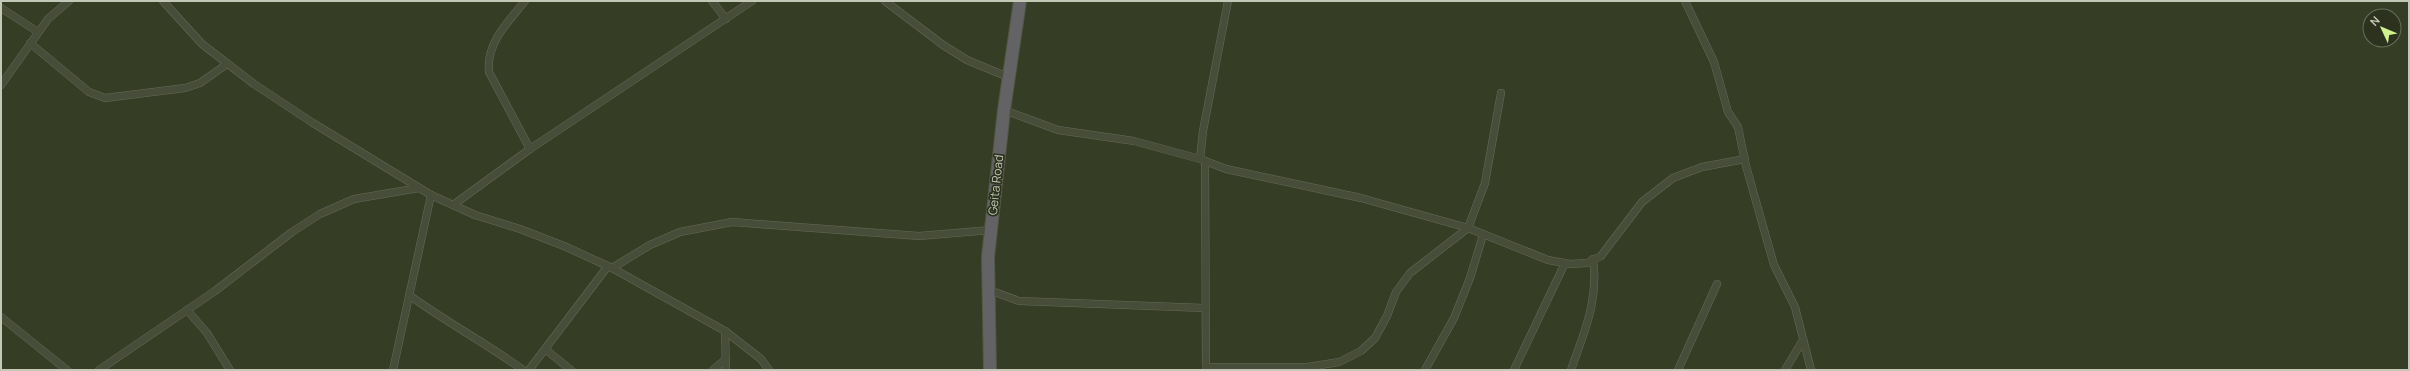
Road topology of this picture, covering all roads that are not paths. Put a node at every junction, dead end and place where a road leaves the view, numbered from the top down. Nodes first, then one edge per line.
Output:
1 (70, 1) edge
2 (163, 1) edge
3 (525, 1) edge
4 (712, 1) edge
5 (752, 1) edge
6 (885, 1) edge
7 (1020, 1) edge
8 (1228, 1) edge
9 (1685, 1) edge
10 (1, 8) edge
11 (726, 19) junction
12 (38, 32) junction
13 (30, 44) junction
14 (227, 64) junction
15 (1008, 77) junction
16 (1, 85) edge
17 (1501, 93) dead end
18 (1004, 110) junction
19 (530, 149) junction
20 (1745, 159) junction
21 (1203, 160) junction
22 (419, 188) junction
23 (431, 195) junction
24 (453, 205) junction
25 (1468, 228) junction
26 (991, 230) junction
27 (1483, 235) junction
28 (1594, 259) junction
29 (1564, 263) junction
30 (610, 267) junction
31 (1717, 284) dead end
32 (989, 290) junction
33 (409, 295) junction
34 (1205, 308) junction
35 (187, 310) junction
36 (1, 317) edge
37 (725, 331) junction
38 (1803, 340) junction
39 (545, 349) junction
40 (726, 359) junction
41 (1206, 369) edge
42 (67, 370) edge
43 (99, 370) edge
44 (230, 370) edge
45 (393, 370) edge
46 (523, 370) edge
47 (529, 370) edge
48 (571, 370) edge
49 (713, 370) edge
50 (726, 370) edge
51 (769, 370) edge
52 (990, 370) edge
53 (1425, 370) edge
54 (1514, 370) edge
55 (1571, 370) edge
56 (1678, 370) edge
57 (1785, 370) edge
58 (1811, 370) edge

1 - 12 street
2 - 14 street
3 - 19 street
4 - 11 street
5 - 11 street
6 - 15 street
7 - 15 highway, Geita Road
8 - 21 street
9 - 20 street
10 - 12 street
11 - 19 street
12 - 13 street
13 - 14 street
13 - 16 street
14 - 22 street
15 - 18 highway, Geita Road
17 - 25 street
18 - 21 street
18 - 26 highway, Geita Road
19 - 24 street
20 - 28 street
20 - 38 street
21 - 25 street
21 - 34 street
22 - 23 street
22 - 35 street
23 - 24 street
23 - 33 street
24 - 30 street
25 - 27 street
25 - 41 street
26 - 30 street
26 - 32 highway, Geita Road
27 - 29 street
27 - 53 street
28 - 29 street
28 - 55 street
29 - 54 street
30 - 37 street
30 - 39 street
31 - 56 street
32 - 34 street
32 - 52 highway, Geita Road
33 - 45 street
33 - 46 street
34 - 41 street
35 - 43 street
35 - 44 street
36 - 42 street
37 - 40 street
37 - 51 street
38 - 57 street
38 - 58 street
39 - 47 street
39 - 48 street
40 - 49 street
40 - 50 street

